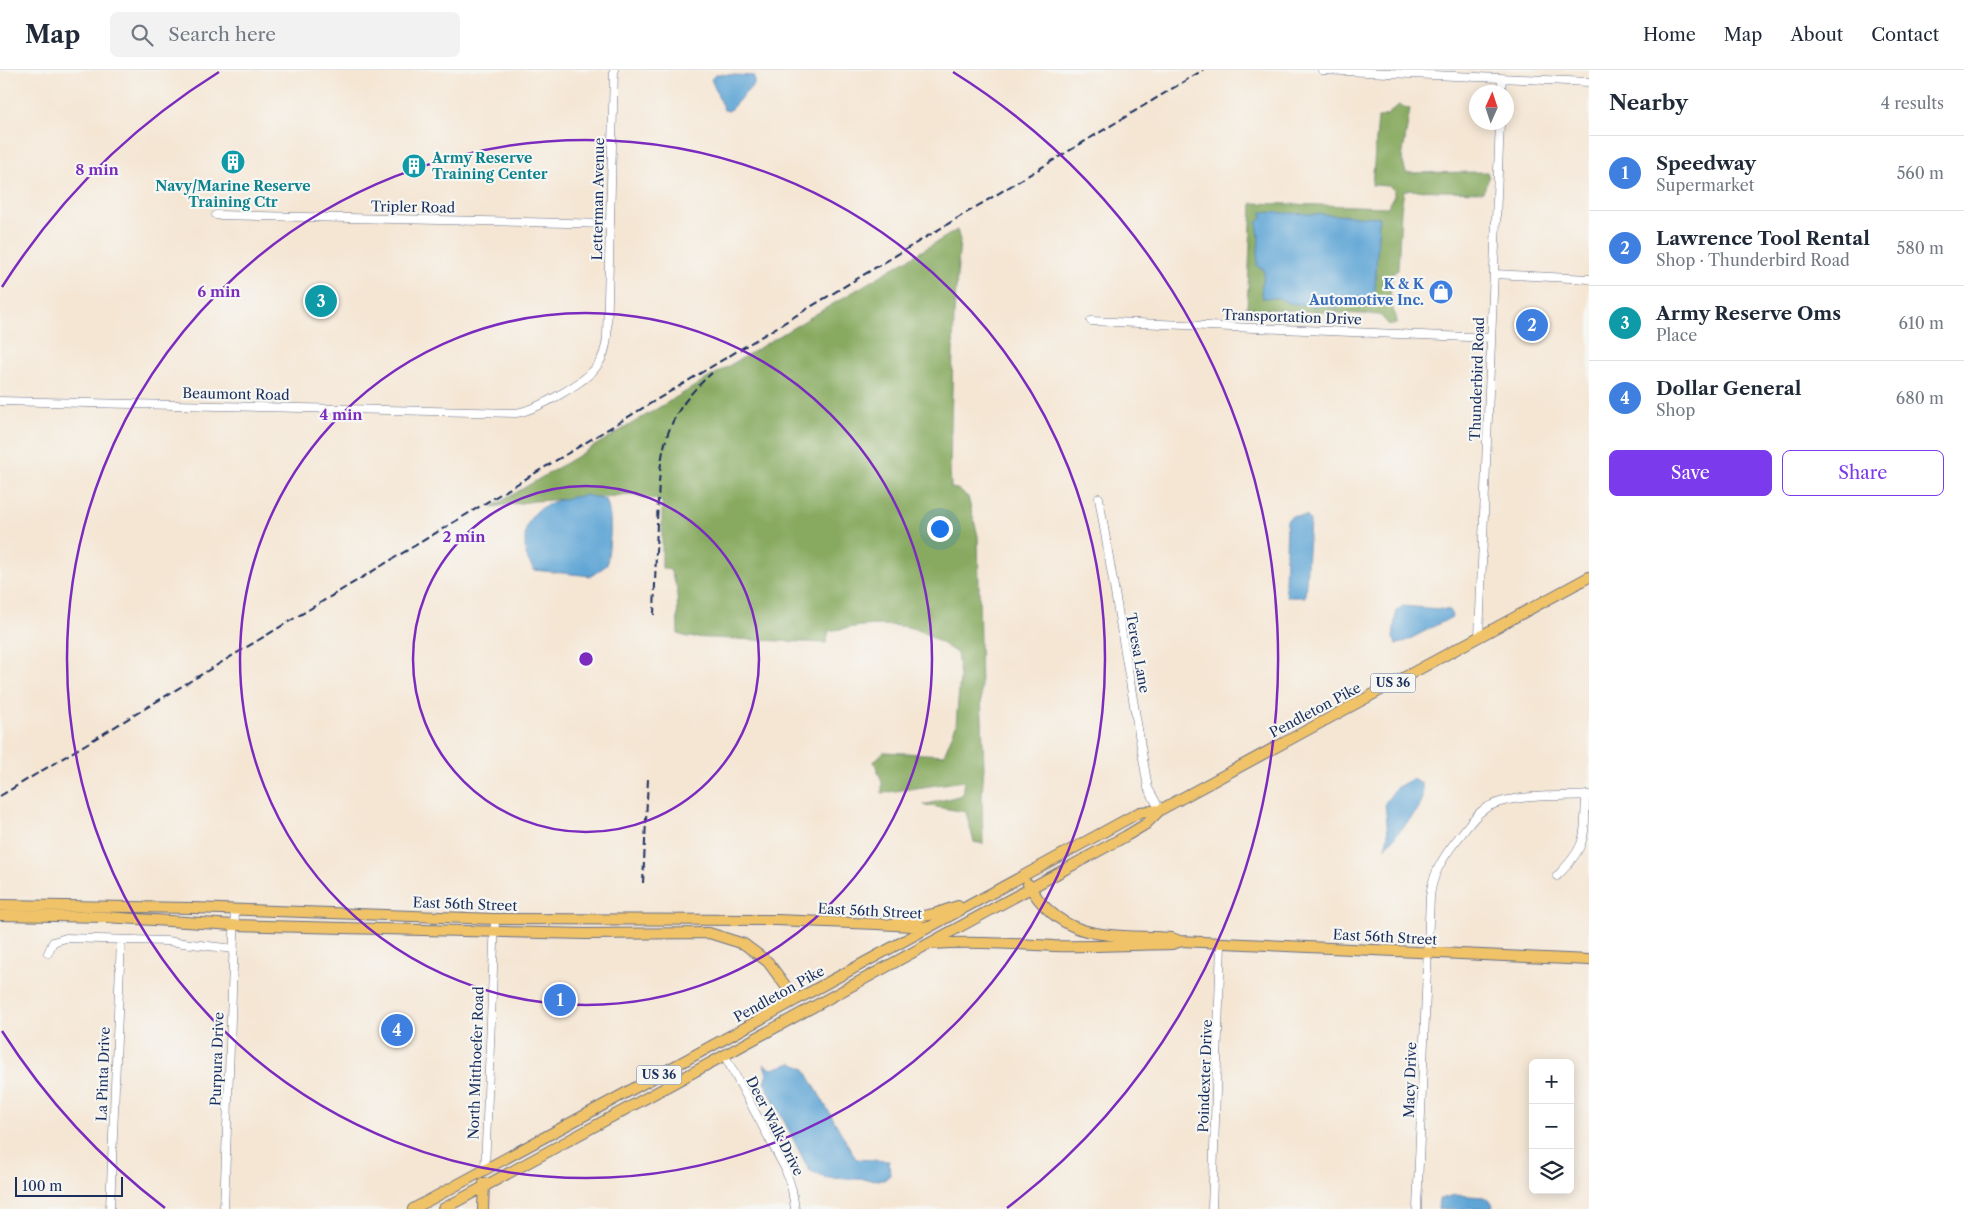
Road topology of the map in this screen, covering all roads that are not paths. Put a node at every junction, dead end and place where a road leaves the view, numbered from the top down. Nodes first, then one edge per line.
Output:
1 (614, 70) edge
2 (1322, 70) edge
3 (1502, 78) junction
4 (1589, 82) edge
5 (1502, 85) edge
6 (1500, 130) edge
7 (216, 215) dead end
8 (610, 224) junction
9 (1494, 274) junction
10 (1589, 279) edge
11 (1091, 321) dead end
12 (607, 328) joint
13 (1491, 338) junction
14 (0, 402) edge
15 (1099, 498) dead end
16 (1589, 577) edge
17 (1479, 637) junction
18 (1587, 795) edge
19 (1160, 810) junction
20 (1023, 876) junction
21 (1557, 876) dead end
22 (1031, 889) junction
23 (986, 897) junction
24 (0, 905) edge
25 (235, 910) junction
26 (0, 915) edge
27 (495, 918) junction
28 (876, 924) junction
29 (234, 925) junction
30 (930, 928) junction
31 (495, 932) junction
32 (122, 940) junction
33 (1180, 941) junction
34 (1221, 943) junction
35 (928, 944) junction
36 (234, 949) junction
37 (1427, 952) junction
38 (48, 953) dead end
39 (1589, 960) edge
40 (796, 1000) junction
41 (725, 1056) junction
42 (485, 1170) junction
43 (484, 1186) junction
44 (110, 1209) edge
45 (224, 1209) edge
46 (413, 1209) edge
47 (443, 1209) edge
48 (483, 1209) edge
49 (795, 1209) edge
50 (1212, 1209) edge
51 (1418, 1209) edge

1 - 8 street, Letterman Avenue
2 - 3 street
3 - 4 street
3 - 5 street
6 - 9 street, Thunderbird Road
7 - 8 street, Tripler Road
8 - 12 street, Letterman Avenue
9 - 10 street
9 - 13 street, Thunderbird Road
11 - 13 street, Transportation Drive
12 - 14 street, Beaumont Road
13 - 17 street, Thunderbird Road
15 - 19 street, Teresa Lane
16 - 17 main road, Pendleton Pike / US 36
17 - 19 main road, Pendleton Pike / US 36
18 - 21 street
18 - 37 street, Macy Drive
19 - 20 main road, Pendleton Pike / US 36
19 - 22 main road, Pendleton Pike / US 36
20 - 22 main road, East 56th Street
20 - 23 main road, Pendleton Pike / US 36
22 - 33 main road, East 56th Street
22 - 35 main road, Pendleton Pike / US 36
23 - 28 main road
23 - 30 main road, Pendleton Pike / US 36
24 - 25 main road, East 56th Street
25 - 27 main road, East 56th Street
25 - 29 street, Purpura Drive
26 - 29 main road, East 56th Street
27 - 28 main road, East 56th Street
27 - 31 street, North Mitthoefer Road
28 - 30 main road, East 56th Street
29 - 31 main road, East 56th Street
29 - 36 street, Purpura Drive
30 - 40 main road, Pendleton Pike / US 36
31 - 40 main road, East 56th Street
31 - 42 street, North Mitthoefer Road
32 - 36 street
32 - 38 street
32 - 44 street, La Pinta Drive
33 - 34 main road, East 56th Street
33 - 35 main road, East 56th Street
34 - 37 main road, East 56th Street
34 - 50 street, Poindexter Drive
35 - 41 main road, Pendleton Pike / US 36
36 - 45 street, Purpura Drive
37 - 39 main road, East 56th Street
37 - 51 street, Macy Drive
40 - 42 main road, Pendleton Pike / US 36
41 - 43 main road, Pendleton Pike / US 36
41 - 49 street, Deer Walk Drive
42 - 43 main road, North Mitthoefer Road
42 - 46 main road, Pendleton Pike / US 36
43 - 47 main road, Pendleton Pike / US 36
43 - 48 main road, North Mitthoefer Road

